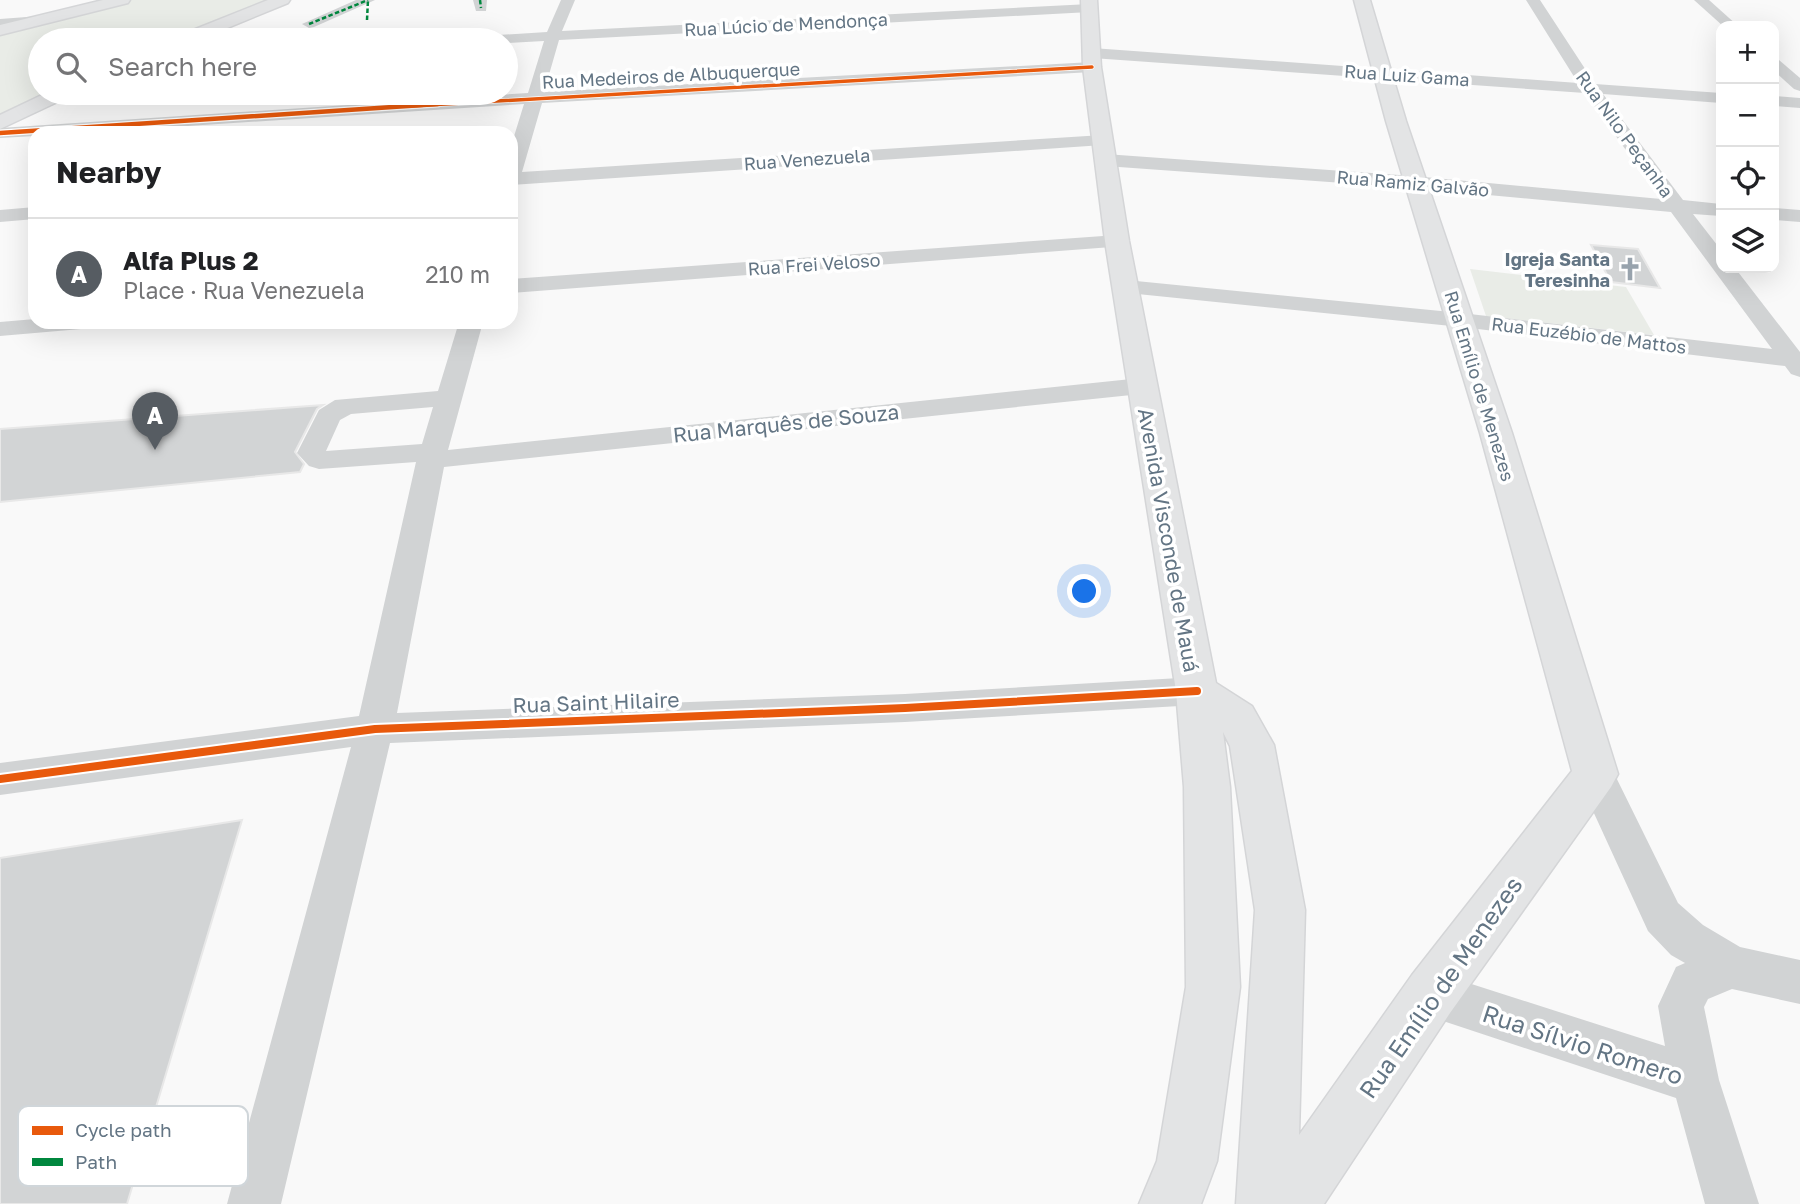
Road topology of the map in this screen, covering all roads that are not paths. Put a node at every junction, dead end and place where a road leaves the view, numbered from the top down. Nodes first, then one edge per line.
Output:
1 (122, 0) edge
2 (282, 0) edge
3 (368, 0) edge
4 (568, 0) edge
5 (1362, 0) edge
6 (1533, 0) edge
7 (1701, 0) edge
8 (1089, 4) edge
9 (40, 20) junction
10 (367, 20) dead end
11 (1725, 21) edge
12 (0, 23) edge
13 (309, 24) dead end
14 (213, 28) edge
15 (0, 30) edge
16 (553, 36) junction
17 (518, 38) edge
18 (1092, 60) junction
19 (1779, 67) edge
20 (1379, 73) junction
21 (1800, 86) edge
22 (1590, 89) junction
23 (533, 98) junction
24 (1716, 98) edge
25 (518, 99) edge
26 (1779, 101) edge
27 (1800, 103) edge
28 (37, 105) edge
29 (436, 105) edge
30 (0, 123) edge
31 (144, 126) edge
32 (28, 132) edge
33 (0, 133) edge
34 (518, 135) edge
35 (28, 145) edge
36 (0, 147) edge
37 (1104, 150) junction
38 (518, 178) edge
39 (1413, 182) junction
40 (1676, 205) junction
41 (1716, 209) edge
42 (28, 214) edge
43 (1779, 214) edge
44 (0, 216) edge
45 (1800, 216) edge
46 (1117, 241) junction
47 (1716, 258) edge
48 (1728, 273) edge
49 (518, 285) edge
50 (1126, 287) junction
51 (1461, 320) junction
52 (28, 327) edge
53 (0, 329) edge
54 (469, 329) edge
55 (1798, 362) edge
56 (1142, 386) junction
57 (449, 398) junction
58 (432, 456) junction
59 (1197, 691) junction
60 (375, 729) junction
61 (1595, 774) junction
62 (0, 779) edge
63 (1732, 967) junction
64 (1800, 982) edge
65 (1431, 994) junction
66 (1695, 1080) junction
67 (254, 1204) edge
68 (1171, 1204) edge
69 (1267, 1204) edge
70 (1288, 1204) edge
71 (1732, 1204) edge

1 - 9 main road
2 - 14 main road
3 - 10 street
3 - 13 street
4 - 16 street
5 - 20 main road, Rua Emílio de Menezes
6 - 22 street, Rua Nilo Peçanha
7 - 11 street
8 - 16 street, Rua Lúcio de Mendonça
8 - 18 main road, Avenida Visconde de Mauá
9 - 12 street
9 - 15 main road
16 - 17 street, Rua Lúcio de Mendonça
16 - 23 street
18 - 20 street, Rua Luiz Gama
18 - 23 street, Rua Medeiros de Albuquerque
18 - 37 main road, Avenida Visconde de Mauá
19 - 21 street
20 - 22 street, Rua Luiz Gama
20 - 39 main road, Rua Emílio de Menezes
22 - 24 street, Rua Luiz Gama
22 - 40 street, Rua Nilo Peçanha
23 - 25 street, Rua Medeiros de Albuquerque
23 - 34 street
26 - 27 street
28 - 30 main road
29 - 31 street, Rua Medeiros de Albuquerque
32 - 33 street, Rua Medeiros de Albuquerque
35 - 36 street
37 - 38 street, Rua Venezuela
37 - 39 street, Rua Ramiz Galvão
37 - 46 main road, Avenida Visconde de Mauá
39 - 40 street, Rua Ramiz Galvão
39 - 51 main road, Rua Emílio de Menezes
40 - 41 street, Rua Ramiz Galvão
40 - 47 street, Rua Nilo Peçanha
42 - 44 street
43 - 45 street
46 - 49 street, Rua Frei Veloso
46 - 50 main road, Avenida Visconde de Mauá
48 - 55 street, Rua Nilo Peçanha
50 - 51 street, Rua Euzébio de Mattos
50 - 56 main road, Avenida Visconde de Mauá
51 - 55 street, Rua Euzébio de Mattos
51 - 61 main road, Rua Emílio de Menezes
52 - 53 street
54 - 57 street
56 - 58 street, Rua Marquês de Souza
56 - 59 main road, Avenida Visconde de Mauá
57 - 58 street
57 - 58 street, Rua Marquês de Souza
58 - 60 street
59 - 60 street, Rua Saint Hilaire
59 - 68 main road, Avenida Visconde de Mauá
59 - 69 main road
60 - 62 street, Rua Saint Hilaire
60 - 67 street
61 - 63 street, Rua Emílio de Menezes
61 - 65 main road, Rua Emílio de Menezes
63 - 64 street
63 - 66 street
65 - 66 street, Rua Sílvio Romero
65 - 70 main road, Rua Emílio de Menezes
66 - 71 street

